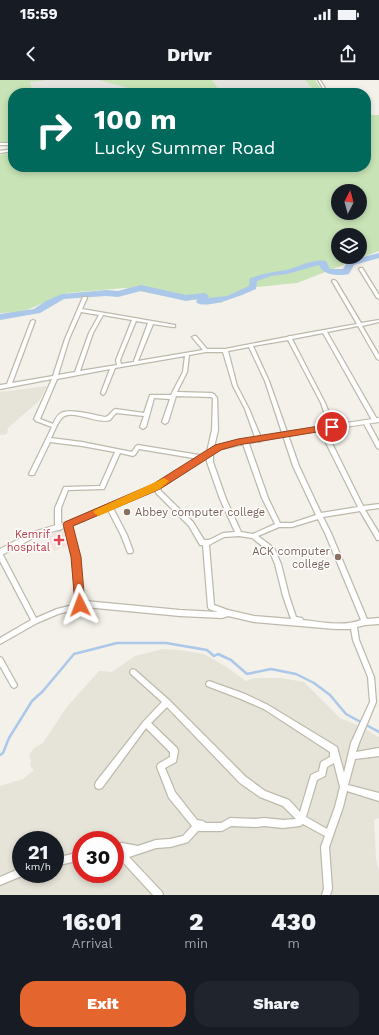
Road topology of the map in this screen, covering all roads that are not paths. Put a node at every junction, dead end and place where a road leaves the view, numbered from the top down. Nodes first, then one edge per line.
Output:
1 (361, 269) dead end
2 (334, 281) dead end
3 (85, 298) dead end
4 (379, 298) edge
5 (80, 310) junction
6 (101, 314) dead end
7 (135, 319) junction
8 (34, 321) dead end
9 (151, 322) junction
10 (377, 322) edge
11 (358, 325) junction
12 (173, 326) dead end
13 (379, 327) edge
14 (324, 331) junction
15 (194, 337) dead end
16 (289, 337) junction
17 (250, 345) junction
18 (225, 350) junction
19 (206, 351) junction
20 (187, 355) junction
21 (379, 359) edge
22 (136, 360) dead end
23 (119, 366) junction
24 (113, 368) junction
25 (77, 374) junction
26 (55, 378) junction
27 (9, 386) junction
28 (0, 387) edge
29 (103, 393) dead end
30 (174, 396) junction
31 (147, 414) junction
32 (377, 420) edge
33 (165, 422) dead end
34 (366, 422) junction
35 (55, 426) junction
36 (143, 427) dead end
37 (332, 427) junction
38 (322, 429) junction
39 (285, 434) junction
40 (48, 440) junction
41 (260, 440) junction
42 (245, 441) junction
43 (379, 447) edge
44 (118, 451) junction
45 (210, 452) junction
46 (199, 457) dead end
47 (32, 474) dead end
48 (157, 487) junction
49 (379, 506) edge
50 (110, 508) junction
51 (362, 510) junction
52 (319, 516) junction
53 (68, 524) junction
54 (278, 525) junction
55 (58, 528) junction
56 (239, 534) junction
57 (253, 536) junction
58 (379, 538) edge
59 (208, 543) junction
60 (130, 551) dead end
61 (0, 554) edge
62 (80, 605) junction
63 (228, 613) junction
64 (35, 621) junction
65 (379, 621) edge
66 (365, 622) junction
67 (313, 624) junction
68 (354, 626) junction
69 (0, 641) edge
70 (0, 660) edge
71 (133, 672) dead end
72 (209, 684) dead end
73 (14, 685) dead end
74 (167, 702) junction
75 (146, 723) junction
76 (334, 750) junction
77 (379, 752) edge
78 (353, 756) junction
79 (99, 785) dead end
80 (344, 787) junction
81 (379, 797) edge
82 (302, 819) junction
83 (213, 826) junction
84 (329, 834) junction
85 (124, 849) edge
86 (124, 854) edge
87 (12, 876) edge
88 (0, 881) edge
89 (160, 895) edge
90 (326, 895) edge

1 - 4 street
2 - 11 street
3 - 5 street
5 - 7 street
5 - 26 street
6 - 25 street
7 - 9 street
7 - 23 street
8 - 27 street
9 - 12 street
9 - 22 street
10 - 11 street
10 - 13 street
11 - 14 street
11 - 21 street
14 - 16 street
14 - 32 street
15 - 19 street
16 - 17 street
16 - 37 street
17 - 18 street
17 - 39 street
18 - 19 street
18 - 41 street
19 - 20 street
20 - 23 street
20 - 30 street
23 - 24 street
24 - 25 street
24 - 29 street
25 - 26 street
26 - 27 street
26 - 35 street
27 - 28 street
30 - 31 street
30 - 33 street
30 - 45 street
31 - 35 street
31 - 36 street
32 - 34 street
34 - 37 street
34 - 43 street
35 - 40 street
37 - 38 street
38 - 39 street
38 - 51 street
39 - 41 street
39 - 52 street
40 - 44 street
40 - 47 street
41 - 42 street
42 - 45 street
42 - 54 street
44 - 46 street
44 - 55 street
45 - 48 street
45 - 56 street
48 - 50 street
48 - 59 street
49 - 51 street
50 - 53 street
50 - 60 street
51 - 52 street
51 - 58 street
52 - 54 street
52 - 66 street
53 - 55 street
53 - 62 street
54 - 57 street
55 - 61 street
56 - 57 street
56 - 59 street
57 - 67 street
59 - 63 street
61 - 64 street
62 - 63 street
62 - 64 street
63 - 67 street
64 - 69 street
65 - 66 street
66 - 68 street
67 - 68 street
68 - 78 street
70 - 73 street
71 - 74 street
72 - 76 street
74 - 75 street
74 - 82 street
75 - 79 street
75 - 83 street
76 - 80 street
76 - 82 street
77 - 78 street
78 - 80 street
80 - 81 street
80 - 84 street
82 - 83 street
82 - 84 street
83 - 85 street
84 - 90 street
86 - 89 street
87 - 88 street

